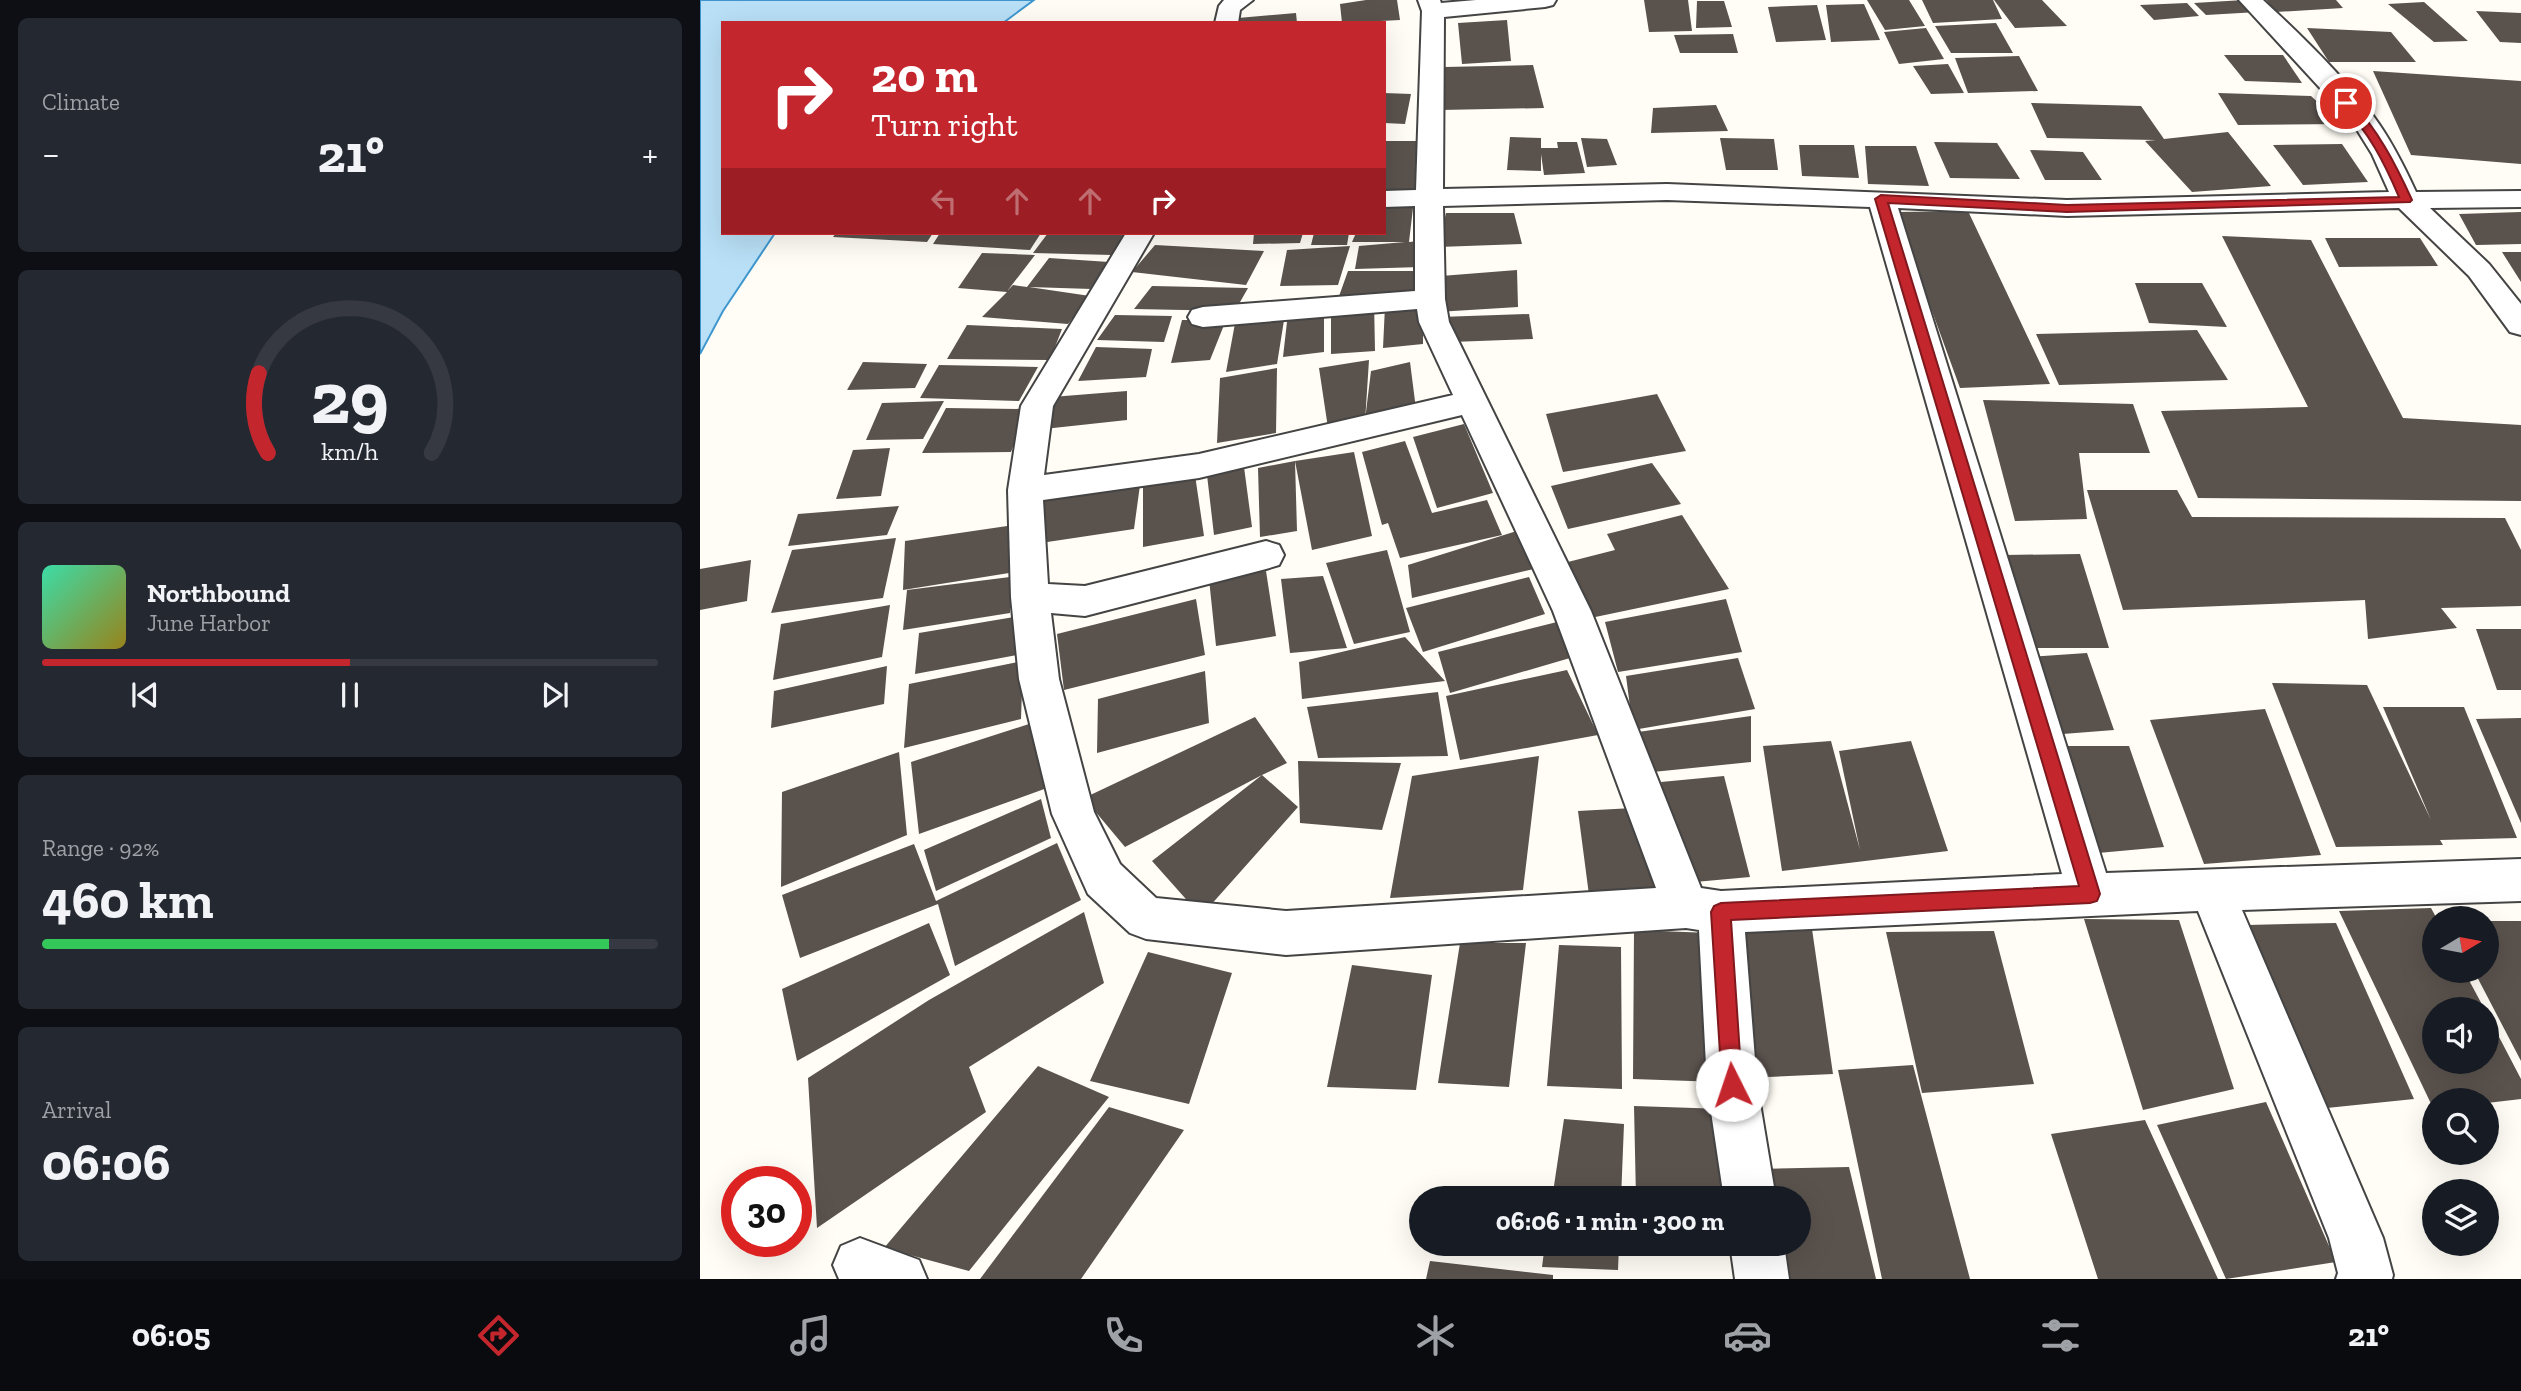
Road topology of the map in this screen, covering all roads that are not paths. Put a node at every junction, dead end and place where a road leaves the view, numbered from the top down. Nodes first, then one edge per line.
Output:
1 (1242, 0) edge
2 (1545, 0) edge
3 (2250, 0) edge
4 (1431, 5) edge
5 (1226, 21) edge
6 (1429, 197) junction
7 (1881, 199) junction
8 (2521, 199) edge
9 (1386, 200) edge
10 (2406, 200) junction
11 (1139, 235) edge
12 (1430, 299) junction
13 (1203, 317) dead end
14 (2521, 325) edge
15 (1471, 402) junction
16 (1026, 490) junction
17 (1266, 555) dead end
18 (1030, 597) junction
19 (2521, 880) edge
20 (2212, 891) junction
21 (2090, 894) junction
22 (1703, 910) junction
23 (1748, 1186) edge
24 (1759, 1256) edge
25 (1762, 1279) edge
26 (2363, 1279) edge

1 - 5 street
2 - 4 street
3 - 10 street
4 - 6 street
6 - 7 street
6 - 9 street
6 - 12 street
7 - 10 street
7 - 21 street
8 - 10 street
10 - 14 street
11 - 16 street
12 - 13 street
12 - 15 street
15 - 16 street
15 - 22 street
16 - 18 street
17 - 18 street
18 - 22 street
19 - 20 street
20 - 21 street
20 - 26 street
21 - 22 street
22 - 23 street
24 - 25 street

